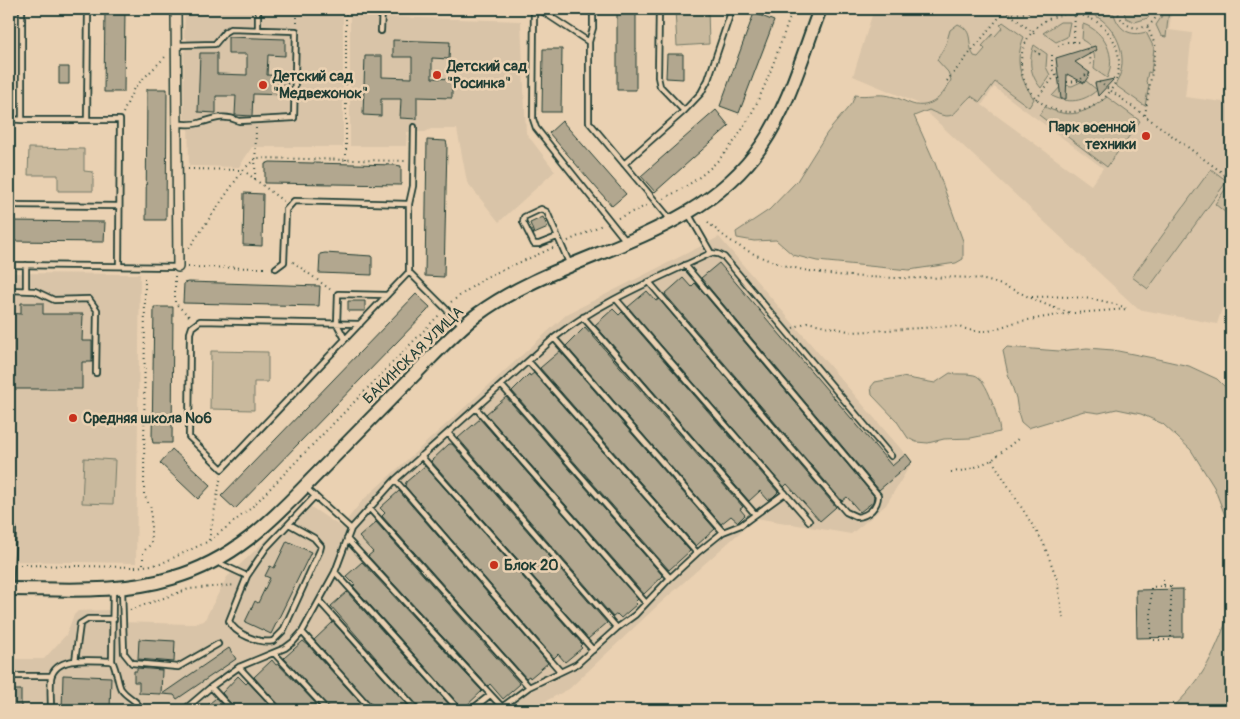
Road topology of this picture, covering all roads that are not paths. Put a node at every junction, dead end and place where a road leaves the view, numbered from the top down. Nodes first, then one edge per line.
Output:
1 (22, 9) edge
2 (88, 9) edge
3 (176, 9) edge
4 (258, 9) edge
5 (382, 9) edge
6 (534, 9) edge
7 (540, 9) edge
8 (593, 9) edge
9 (659, 9) edge
10 (732, 9) edge
11 (820, 9) edge
12 (258, 30) junction
13 (381, 31) dead end
14 (589, 42) junction
15 (177, 45) junction
16 (684, 111) junction
17 (9, 120) edge
18 (22, 120) junction
19 (87, 120) junction
20 (178, 124) junction
21 (414, 127) dead end
22 (624, 164) junction
23 (409, 204) junction
24 (9, 206) edge
25 (119, 206) junction
26 (688, 212) junction
27 (672, 221) junction
28 (558, 237) junction
29 (627, 242) junction
30 (711, 253) junction
31 (9, 265) edge
32 (26, 265) junction
33 (685, 265) junction
34 (119, 266) junction
35 (571, 266) junction
36 (176, 267) joint
37 (276, 268) road end
38 (409, 272) junction
39 (649, 282) junction
40 (9, 290) edge
41 (26, 290) junction
42 (387, 295) junction
43 (616, 299) junction
44 (583, 318) junction
45 (338, 324) junction
46 (360, 324) junction
47 (463, 326) junction
48 (554, 338) junction
49 (345, 339) junction
50 (529, 362) junction
51 (96, 373) dead end
52 (502, 386) junction
53 (476, 408) junction
54 (448, 433) junction
55 (421, 456) junction
56 (891, 456) dead end
57 (394, 480) junction
58 (305, 487) junction
59 (785, 493) junction
60 (315, 496) junction
61 (370, 509) junction
62 (755, 514) junction
63 (809, 521) dead end
64 (289, 524) junction
65 (13, 529) dead end
66 (351, 529) junction
67 (723, 532) junction
68 (347, 539) junction
69 (697, 553) junction
70 (216, 561) junction
71 (335, 572) junction
72 (248, 576) junction
73 (670, 578) junction
74 (9, 588) edge
75 (117, 588) junction
76 (320, 602) junction
77 (646, 603) junction
78 (114, 619) junction
79 (617, 628) junction
80 (302, 632) junction
81 (218, 644) dead end
82 (594, 650) junction
83 (274, 653) junction
84 (75, 661) junction
85 (112, 661) junction
86 (239, 667) junction
87 (560, 671) junction
88 (9, 676) edge
89 (51, 676) junction
90 (211, 687) junction
91 (529, 687) junction
92 (490, 695) junction
93 (51, 710) edge
94 (141, 710) edge
95 (186, 710) edge
96 (232, 710) edge
97 (278, 710) edge
98 (327, 710) edge
99 (372, 710) edge
100 (417, 710) edge
101 (459, 710) edge
102 (471, 710) edge

1 - 18 lane
2 - 19 lane
3 - 15 street
4 - 12 lane
5 - 13 lane
6 - 29 lane
7 - 14 lane
8 - 14 lane
9 - 16 lane
10 - 16 lane
11 - 26 street, БАКИНСКАЯ УЛИЦА
12 - 15 lane
12 - 20 lane
14 - 22 lane
15 - 20 street
16 - 22 lane
17 - 18 lane
18 - 19 lane
19 - 25 lane
20 - 36 street
21 - 23 lane
22 - 27 lane
23 - 37 lane
23 - 38 lane
24 - 25 lane
25 - 34 lane
26 - 27 street, БАКИНСКАЯ УЛИЦА
26 - 30 lane
27 - 29 street, БАКИНСКАЯ УЛИЦА
28 - 28 lane
28 - 35 lane
29 - 35 street, БАКИНСКАЯ УЛИЦА
30 - 33 lane
30 - 56 lane
31 - 32 lane
32 - 34 lane
32 - 41 lane
33 - 39 lane
33 - 39 lane
34 - 36 lane
35 - 47 street, БАКИНСКАЯ УЛИЦА
38 - 42 lane
38 - 47 lane
39 - 43 lane
40 - 41 lane
41 - 51 lane
42 - 45 lane
42 - 46 lane
43 - 44 lane
43 - 59 lane
44 - 48 lane
44 - 62 lane
45 - 46 lane
45 - 49 lane
45 - 49 lane
46 - 49 lane
47 - 58 street, БАКИНСКАЯ УЛИЦА
48 - 50 lane
48 - 67 lane
50 - 52 lane
50 - 69 lane
52 - 53 lane
52 - 73 lane
53 - 54 lane
53 - 77 lane
54 - 55 lane
54 - 79 lane
55 - 57 lane
55 - 82 lane
57 - 61 lane
57 - 87 lane
58 - 60 lane
58 - 70 street, БАКИНСКАЯ УЛИЦА
59 - 62 lane
59 - 63 lane
60 - 64 lane
60 - 66 lane
61 - 66 lane
61 - 91 lane
62 - 67 lane
64 - 72 lane
64 - 72 lane
65 - 74 lane
66 - 68 lane
67 - 69 lane
68 - 71 lane
68 - 92 lane
69 - 73 lane
70 - 72 lane
70 - 75 street, БАКИНСКАЯ УЛИЦА
71 - 76 lane
71 - 101 lane
73 - 77 lane
74 - 75 street, БАКИНСКАЯ УЛИЦА
75 - 78 lane
75 - 81 lane
76 - 80 lane
76 - 100 lane
77 - 79 lane
78 - 84 lane
78 - 85 lane
79 - 82 lane
80 - 83 lane
80 - 99 lane
82 - 87 lane
83 - 86 lane
83 - 98 lane
84 - 85 lane
84 - 89 lane
85 - 94 lane
86 - 90 lane
86 - 97 lane
87 - 91 lane
88 - 89 lane
89 - 93 lane
90 - 95 lane
90 - 96 lane
91 - 92 lane
92 - 102 lane

